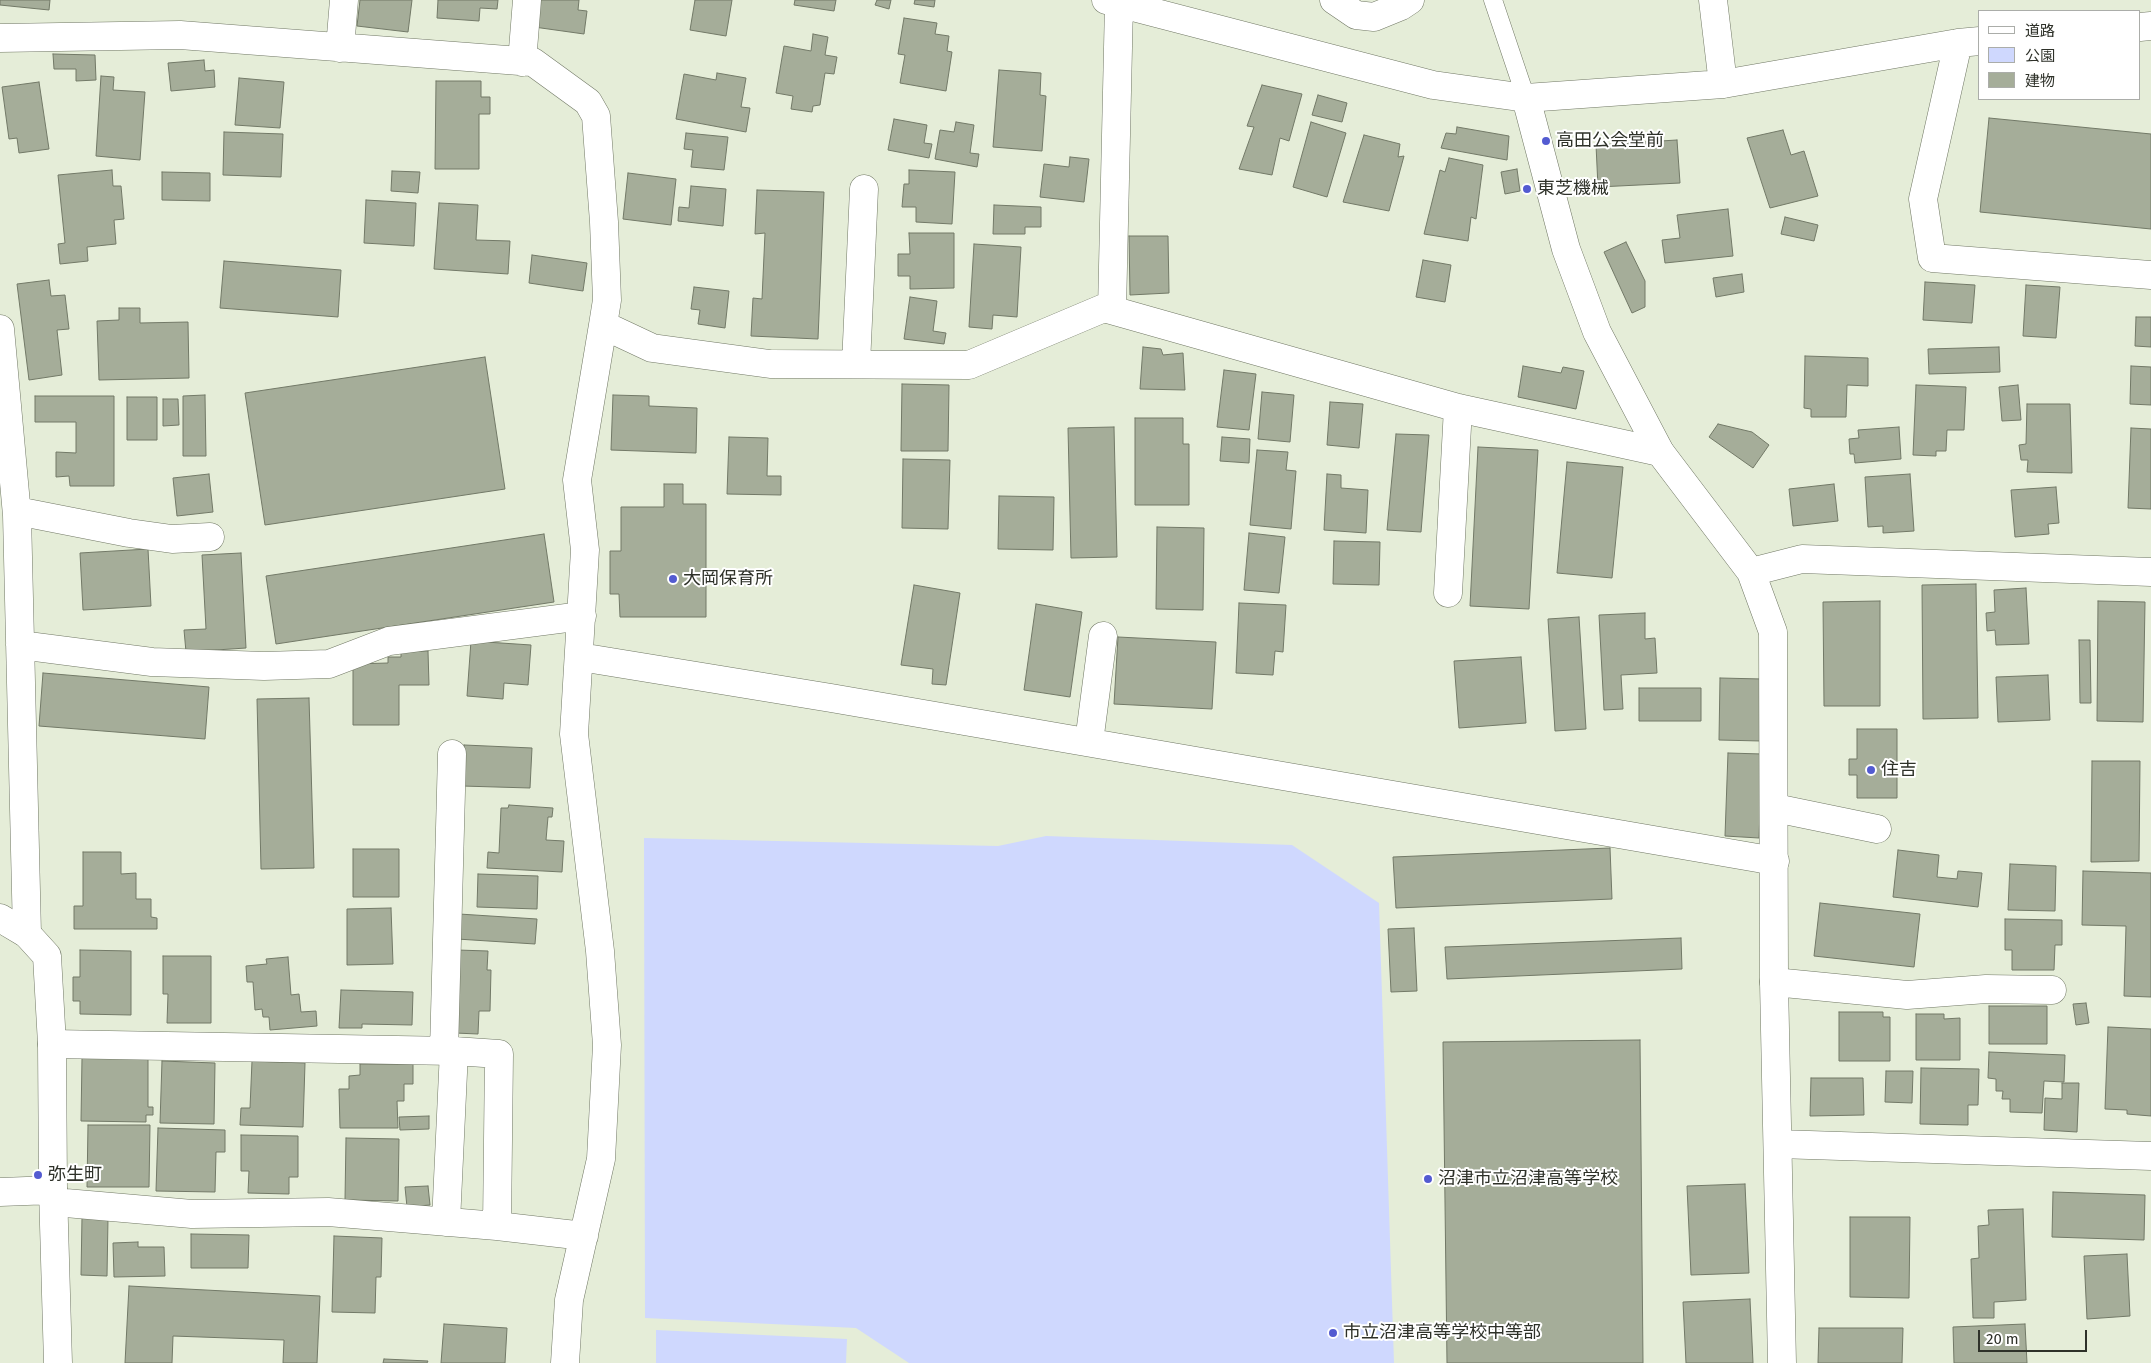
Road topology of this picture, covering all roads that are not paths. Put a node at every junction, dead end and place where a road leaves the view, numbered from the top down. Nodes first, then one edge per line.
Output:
1 (344, 0) edge
2 (527, 0) edge
3 (1334, 0) edge
4 (1410, 0) edge
5 (1493, 0) edge
6 (1713, 0) edge
7 (1125, 3) edge
8 (0, 38) edge
9 (1969, 42) edge
10 (340, 48) junction
11 (522, 62) junction
12 (1723, 84) junction
13 (1526, 98) junction
14 (864, 189) dead end
15 (2151, 274) edge
16 (1112, 310) junction
17 (603, 326) junction
18 (0, 329) edge
19 (856, 364) junction
20 (1458, 408) junction
21 (1660, 452) junction
22 (17, 511) junction
23 (210, 537) dead end
24 (1751, 572) junction
25 (2151, 572) edge
26 (1448, 593) dead end
27 (10, 609) edge
28 (582, 616) junction
29 (1103, 636) dead end
30 (20, 645) junction
31 (580, 657) junction
32 (1089, 742) junction
33 (452, 754) dead end
34 (1775, 808) junction
35 (1877, 829) dead end
36 (1774, 861) junction
37 (0, 918) edge
38 (27, 934) junction
39 (1774, 982) junction
40 (2052, 990) dead end
41 (52, 1044) junction
42 (449, 1051) junction
43 (1778, 1144) junction
44 (2151, 1156) edge
45 (0, 1192) edge
46 (54, 1196) junction
47 (446, 1222) junction
48 (497, 1226) junction
49 (584, 1236) junction
50 (58, 1363) edge
51 (565, 1363) edge
52 (1782, 1363) edge

1 - 10 street
2 - 11 street
3 - 4 street
5 - 13 lane
6 - 12 street
7 - 13 street
7 - 16 street
8 - 10 street
9 - 12 street
9 - 15 street
10 - 11 street
11 - 17 street
12 - 13 street
13 - 21 street
14 - 19 street
16 - 19 street
16 - 20 street
17 - 19 street
17 - 28 street
18 - 22 street
20 - 21 street
20 - 26 street
21 - 24 street
22 - 23 street
22 - 27 street
24 - 25 street
24 - 34 street
27 - 30 street
28 - 30 street
28 - 31 street
29 - 32 street
30 - 38 street
31 - 32 street
31 - 49 street
32 - 36 street
33 - 42 street
34 - 35 street
34 - 36 street
36 - 39 street
37 - 38 street
38 - 41 street
39 - 40 street
39 - 43 street
41 - 42 street
41 - 46 street
42 - 47 street
42 - 48 street
43 - 44 street
43 - 52 street
45 - 46 street
46 - 47 street
46 - 50 street
47 - 48 street
48 - 49 street
49 - 51 street

